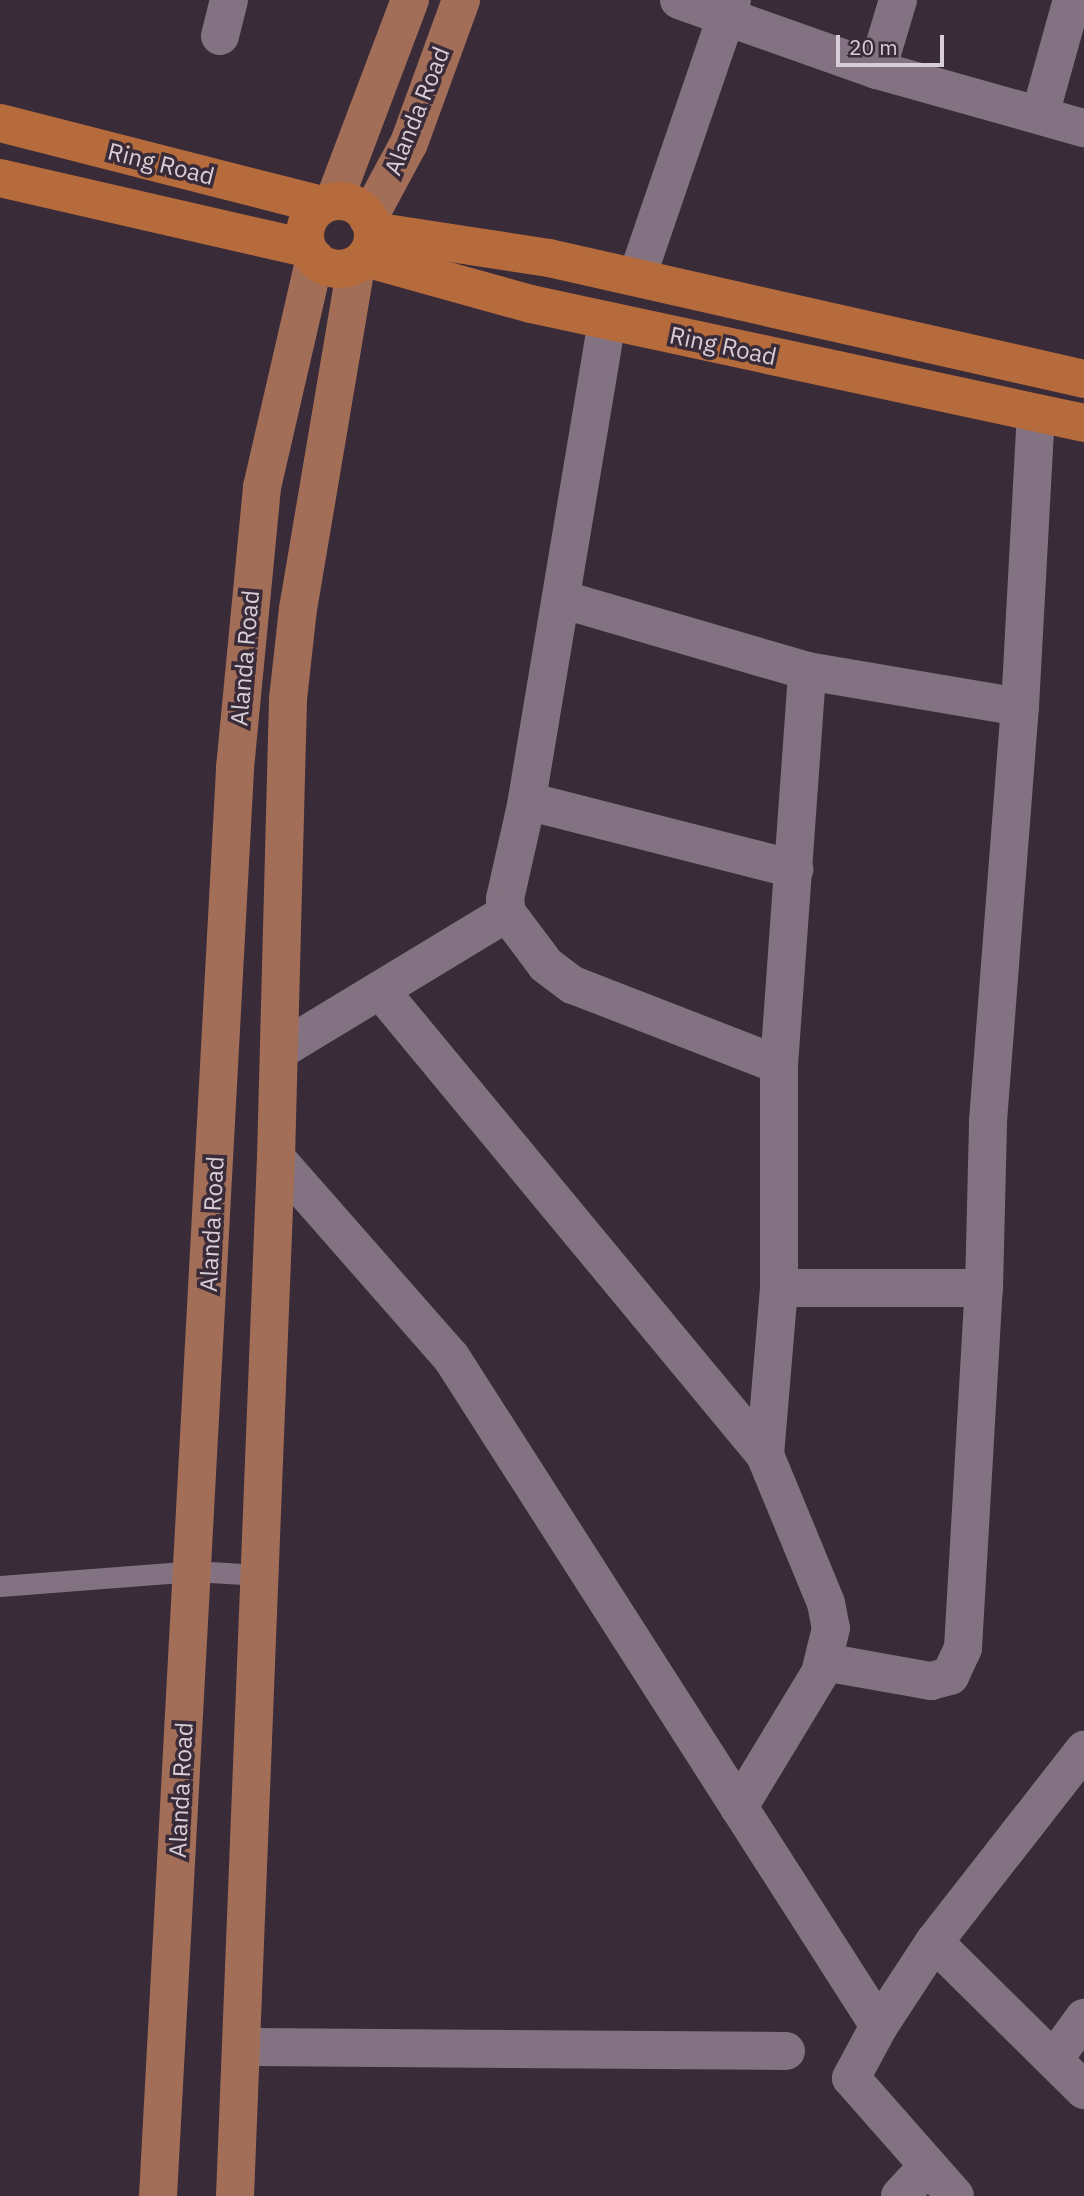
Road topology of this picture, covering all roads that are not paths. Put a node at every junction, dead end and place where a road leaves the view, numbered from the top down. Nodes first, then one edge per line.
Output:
1 (410, 0) edge
2 (461, 0) edge
3 (679, 0) edge
4 (898, 0) edge
5 (1072, 0) edge
6 (730, 9) edge
7 (877, 70) junction
8 (1040, 116) junction
9 (0, 123) edge
10 (1084, 128) edge
11 (0, 178) edge
12 (328, 203) junction
13 (366, 243) junction
14 (311, 253) junction
15 (637, 277) junction
16 (607, 321) junction
17 (1084, 379) edge
18 (1036, 412) junction
19 (1084, 423) edge
20 (561, 599) junction
21 (807, 671) junction
22 (1020, 707) junction
23 (527, 801) junction
24 (794, 869) junction
25 (507, 913) junction
26 (380, 990) junction
27 (279, 1051) junction
28 (779, 1065) junction
29 (276, 1158) junction
30 (779, 1288) junction
31 (984, 1288) junction
32 (765, 1455) junction
33 (192, 1571) junction
34 (260, 1575) junction
35 (0, 1586) edge
36 (824, 1662) junction
37 (1084, 1750) edge
38 (739, 1807) junction
39 (934, 1942) junction
40 (1084, 2018) edge
41 (879, 2026) junction
42 (242, 2048) junction
43 (786, 2051) dead end
44 (1054, 2059) junction
45 (1084, 2090) edge
46 (928, 2166) junction
47 (158, 2196) edge
48 (235, 2196) edge
49 (900, 2196) edge
50 (955, 2196) edge

1 - 12 main road, Alanda Road
2 - 13 main road, Alanda Road
3 - 6 street
4 - 7 street
5 - 8 street
6 - 7 street
6 - 15 street
7 - 8 street
8 - 10 street
9 - 12 highway, Ring Road
11 - 14 highway, Ring Road
12 - 13 highway, Ring Road
12 - 14 highway
13 - 14 highway, Ring Road
13 - 15 highway, Ring Road
13 - 16 highway, Ring Road
13 - 27 main road, Alanda Road
14 - 33 main road, Alanda Road
15 - 17 highway, Ring Road
16 - 18 highway, Ring Road
16 - 20 street
18 - 19 highway, Ring Road
18 - 22 street
20 - 21 street
20 - 23 street
21 - 22 street
21 - 24 street
22 - 31 street
23 - 24 street
23 - 25 street
24 - 28 street
25 - 26 street
25 - 28 street
26 - 27 street
26 - 32 street
27 - 29 main road, Alanda Road
28 - 30 street
29 - 34 main road, Alanda Road
29 - 38 street
30 - 31 street
30 - 32 street
31 - 36 street
32 - 36 street
33 - 34 lane
33 - 35 lane
33 - 47 main road, Alanda Road
34 - 42 main road, Alanda Road
36 - 38 street
37 - 39 street
38 - 41 street
39 - 41 street
39 - 44 street
40 - 44 street
41 - 46 street
42 - 43 street
42 - 48 main road, Alanda Road
44 - 45 street
46 - 49 street
46 - 50 street

